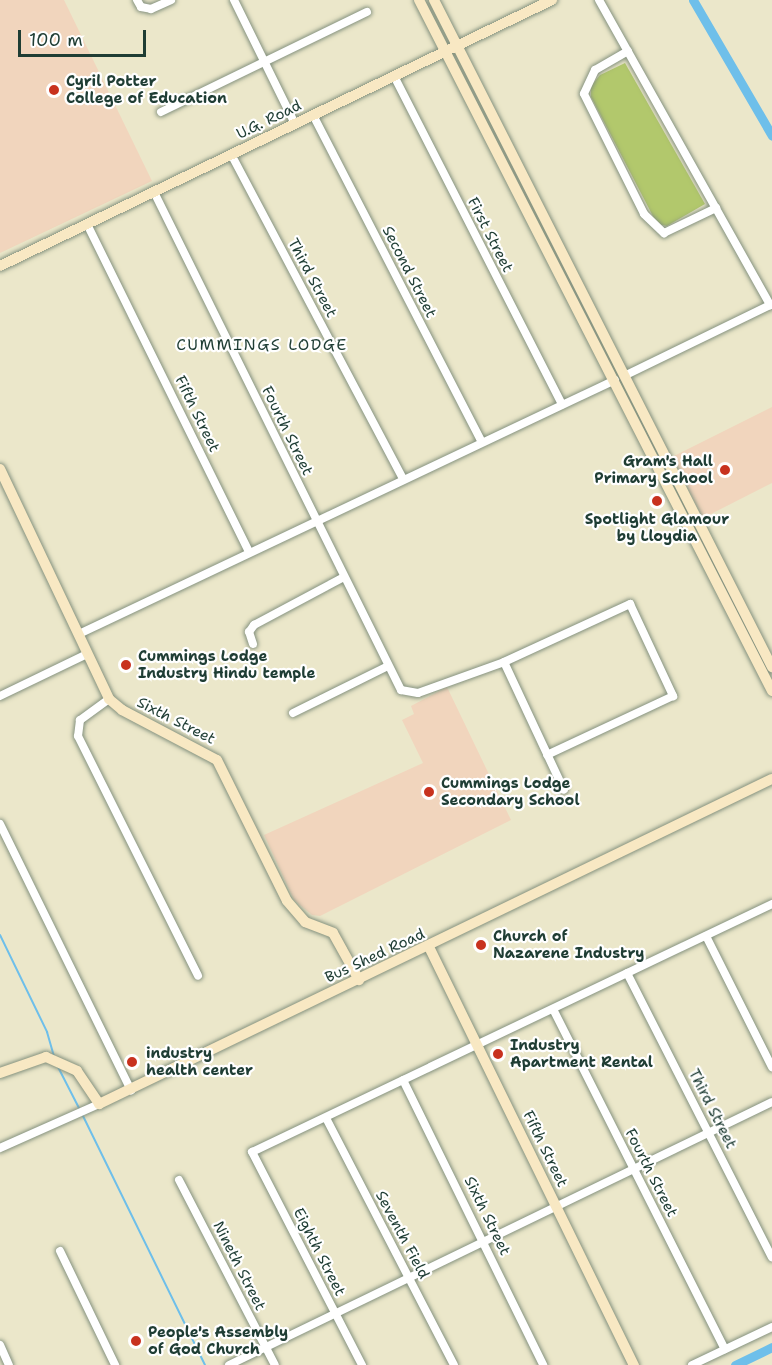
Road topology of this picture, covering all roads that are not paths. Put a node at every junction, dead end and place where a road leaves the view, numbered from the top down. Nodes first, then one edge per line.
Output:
1 (137, 0) edge
2 (171, 0) edge
3 (234, 0) edge
4 (419, 0) edge
5 (434, 0) edge
6 (552, 0) edge
7 (599, 0) edge
8 (367, 12) dead end
9 (457, 46) junction
10 (628, 51) junction
11 (446, 52) junction
12 (264, 62) junction
13 (394, 76) junction
14 (161, 112) dead end
15 (313, 115) junction
16 (295, 124) junction
17 (231, 154) junction
18 (154, 192) junction
19 (716, 208) junction
20 (87, 224) junction
21 (0, 266) edge
22 (771, 304) edge
23 (619, 378) junction
24 (562, 405) junction
25 (481, 441) junction
26 (0, 469) edge
27 (403, 479) junction
28 (316, 520) junction
29 (249, 552) junction
30 (345, 577) junction
31 (79, 634) junction
32 (253, 644) dead end
33 (87, 654) junction
34 (504, 662) junction
35 (388, 666) junction
36 (772, 667) edge
37 (772, 691) edge
38 (0, 696) edge
39 (109, 699) junction
40 (293, 713) dead end
41 (547, 754) junction
42 (772, 778) edge
43 (564, 790) dead end
44 (0, 824) edge
45 (772, 904) edge
46 (706, 936) junction
47 (429, 947) junction
48 (627, 973) junction
49 (198, 976) dead end
50 (359, 980) junction
51 (553, 1009) junction
52 (477, 1045) junction
53 (772, 1067) edge
54 (1, 1070) edge
55 (403, 1080) junction
56 (131, 1090) junction
57 (772, 1102) edge
58 (99, 1104) junction
59 (326, 1118) junction
60 (710, 1133) junction
61 (0, 1148) edge
62 (634, 1171) junction
63 (179, 1180) dead end
64 (557, 1209) junction
65 (484, 1244) junction
66 (60, 1251) dead end
67 (772, 1257) edge
68 (410, 1279) junction
69 (335, 1314) junction
70 (772, 1327) edge
71 (0, 1345) edge
72 (266, 1348) junction
73 (725, 1350) junction
74 (9, 1365) edge
75 (115, 1365) edge
76 (229, 1365) edge
77 (275, 1365) edge
78 (362, 1365) edge
79 (454, 1365) edge
80 (543, 1365) edge
81 (634, 1365) edge
82 (692, 1365) edge

1 - 2 street
3 - 12 street
4 - 11 street
5 - 9 street
6 - 9 street, U.G. Road
7 - 10 street
8 - 12 street
9 - 11 street, U.G. Road
9 - 23 street
10 - 19 street
10 - 19 street
11 - 13 street, U.G. Road
11 - 23 street
12 - 14 street
12 - 16 street
13 - 15 street, U.G. Road
13 - 24 street, First Street
15 - 16 street, U.G. Road
15 - 25 street, Second Street
16 - 17 street, U.G. Road
17 - 18 street, U.G. Road
17 - 27 street, Third Street
18 - 20 street, U.G. Road
18 - 28 street, Fourth Street
19 - 22 street
20 - 21 street, U.G. Road
20 - 29 street, Fifth Street
22 - 23 street
23 - 24 street
23 - 36 street
23 - 37 street
24 - 25 street
25 - 27 street
26 - 31 street, Sixth Street
27 - 28 street
28 - 29 street
28 - 30 street, Fourth Street
29 - 31 street
30 - 32 street
30 - 35 street, Fourth Street
31 - 33 street, Sixth Street
33 - 38 street
33 - 39 street, Sixth Street
34 - 35 street, Fourth Street
34 - 41 street
34 - 41 street
35 - 40 street
39 - 49 street
39 - 50 street, Sixth Street
41 - 43 street
42 - 47 street, Bus Shed Road
44 - 56 street
45 - 46 street
46 - 48 street
46 - 53 street
47 - 50 street, Bus Shed Road
47 - 52 street, Fifth Street
48 - 51 street
48 - 60 street, Third Street
50 - 56 street, Bus Shed Road
51 - 52 street
51 - 62 street, Fourth Street
52 - 55 street
52 - 64 street, Fifth Street
54 - 58 street
55 - 59 street
55 - 65 street, Sixth Street
56 - 58 street, Bus Shed Road
57 - 60 street
58 - 61 street
59 - 68 street, Seventh Field
59 - 69 street, Eighth Street
60 - 62 street
60 - 67 street, Third Street
62 - 64 street
62 - 73 street, Fourth Street
63 - 72 street, Nineth Street
64 - 65 street
64 - 81 street, Fifth Street
65 - 68 street
65 - 80 street, Sixth Street
66 - 75 street
68 - 69 street
68 - 79 street, Seventh Field
69 - 72 street
69 - 78 street, Eighth Street
70 - 73 street
71 - 74 street
72 - 76 street
72 - 77 street, Nineth Street
73 - 82 street

